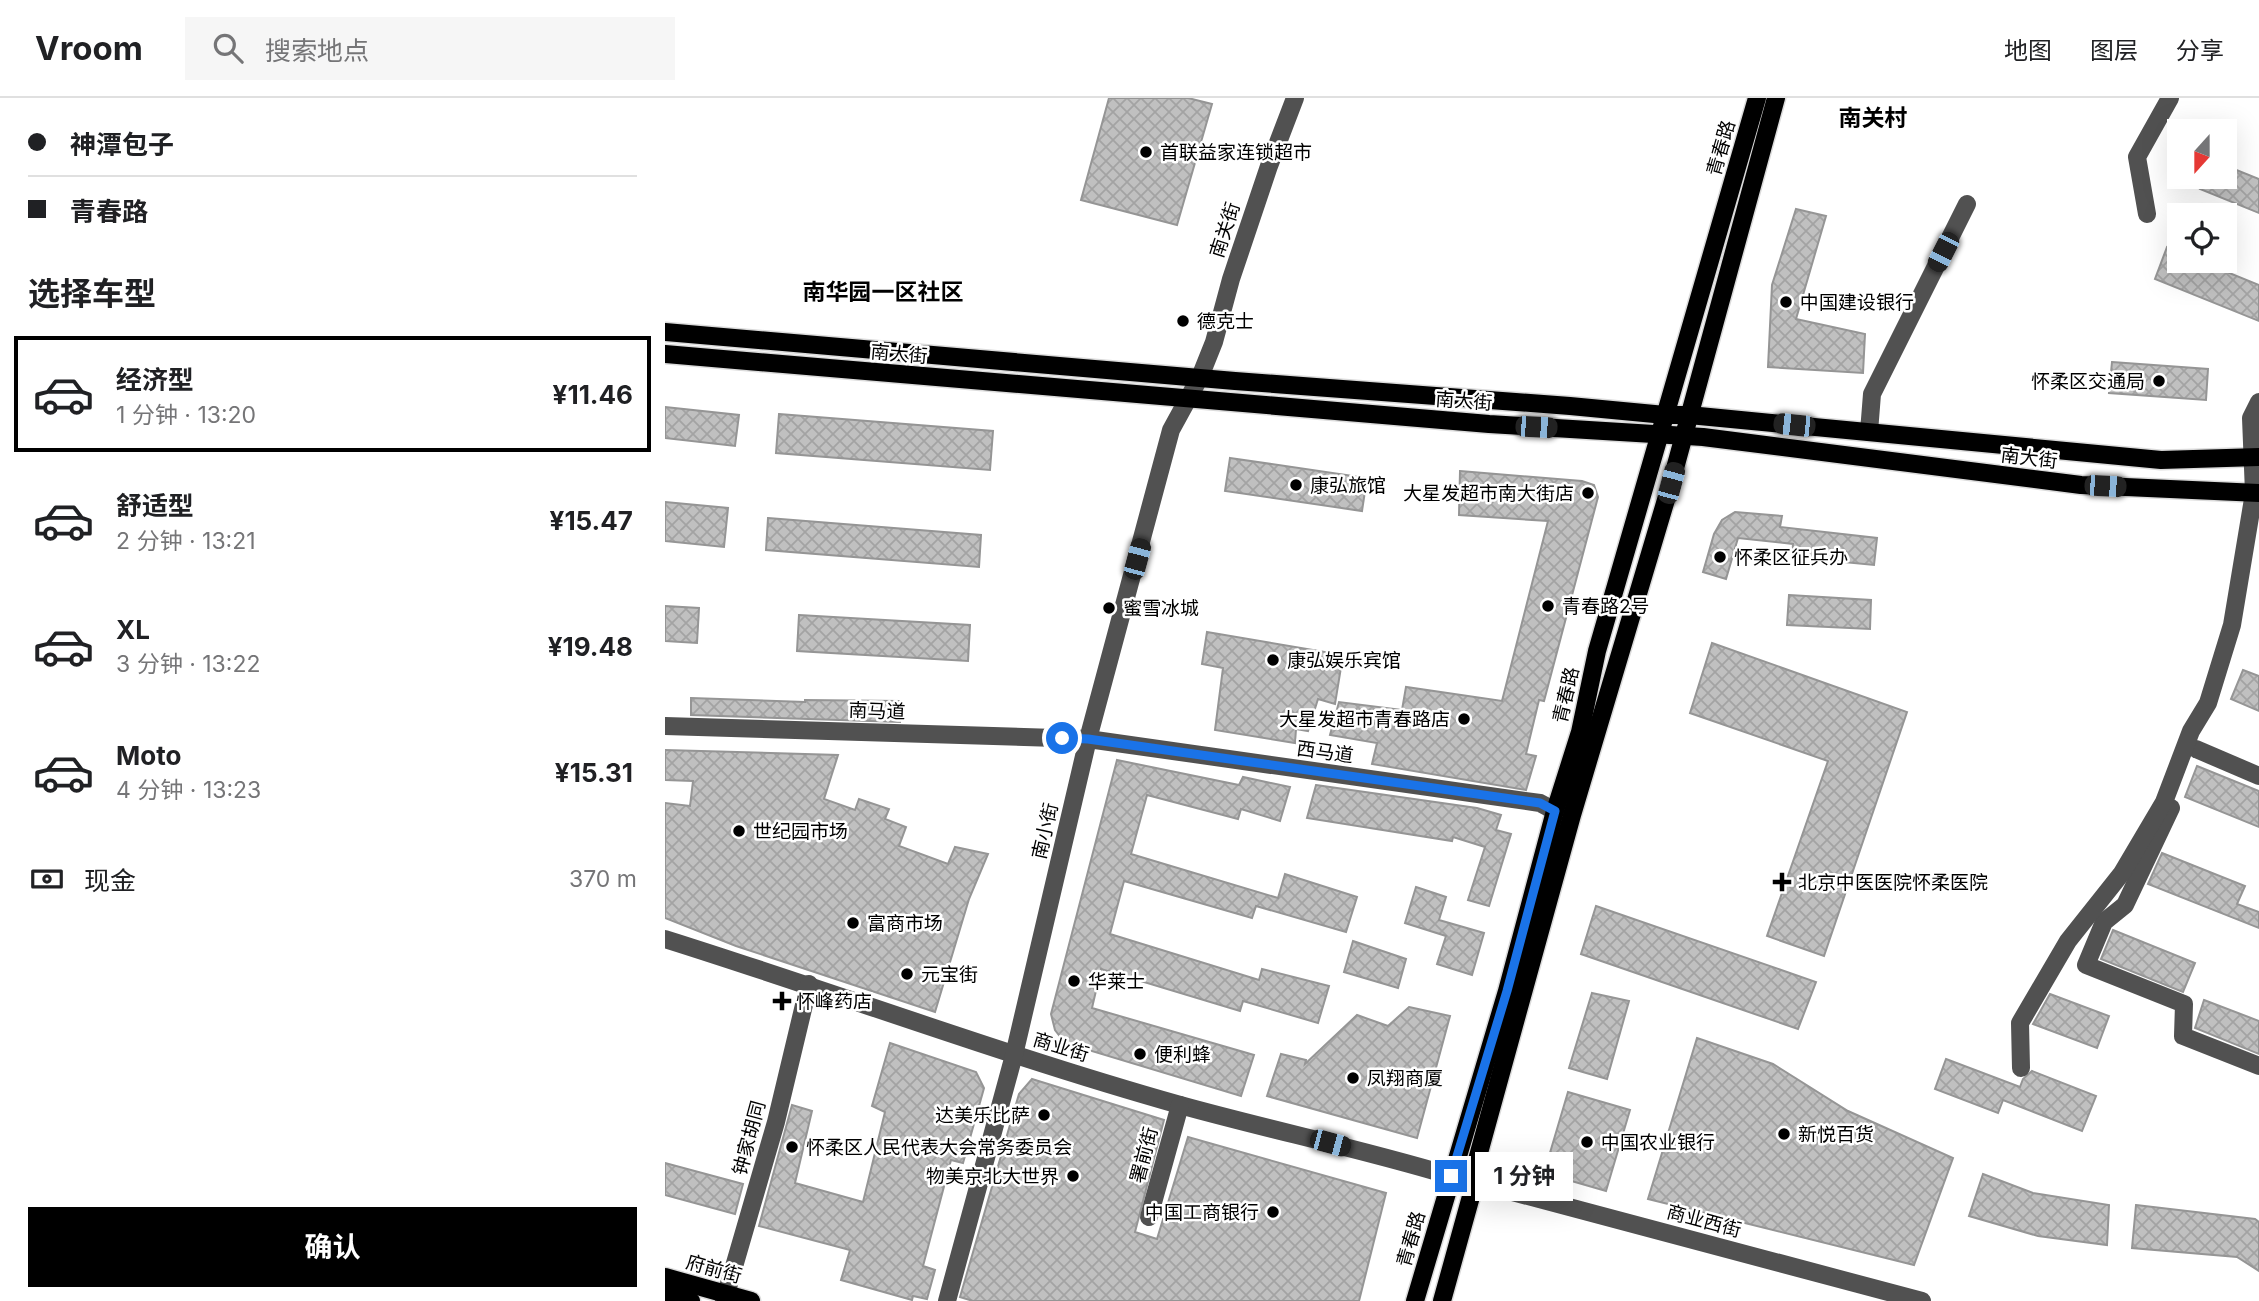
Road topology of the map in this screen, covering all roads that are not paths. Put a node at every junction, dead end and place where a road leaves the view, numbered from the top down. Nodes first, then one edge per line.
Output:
1 (1295, 98) edge
2 (1757, 98) edge
3 (1776, 98) edge
4 (2170, 98) edge
5 (1967, 204) dead end
6 (2147, 214) dead end
7 (665, 332) edge
8 (665, 354) edge
9 (1200, 377) junction
10 (1187, 400) junction
11 (2259, 401) edge
12 (1665, 415) junction
13 (1689, 415) junction
14 (1869, 432) junction
15 (1659, 436) junction
16 (1684, 437) junction
17 (2255, 457) edge
18 (2256, 493) edge
19 (2208, 703) junction
20 (665, 726) edge
21 (1088, 739) junction
22 (2196, 749) junction
23 (2259, 776) edge
24 (1555, 811) junction
25 (665, 939) edge
26 (809, 985) junction
27 (1014, 1055) junction
28 (2259, 1066) edge
29 (2021, 1068) dead end
30 (1180, 1105) junction
31 (1451, 1176) junction
32 (1475, 1182) junction
33 (1149, 1217) dead end
34 (665, 1277) edge
35 (665, 1293) edge
36 (725, 1297) edge
37 (691, 1301) edge
38 (751, 1301) edge
39 (947, 1301) edge
40 (1415, 1301) edge
41 (1443, 1301) edge
42 (1922, 1301) edge

1 - 9 street, 南关街
2 - 12 main road, 青春路
3 - 13 main road, 青春路
4 - 6 street
5 - 14 street
7 - 9 main road, 南大街
8 - 10 main road, 南大街
9 - 10 street, 南小街
9 - 12 main road, 南大街
10 - 15 main road, 南大街
10 - 21 street, 南小街
11 - 17 street
12 - 13 main road, 南大街
12 - 15 main road, 青春路
13 - 14 main road, 南大街
13 - 16 main road, 青春路
14 - 17 main road, 南大街
15 - 16 main road, 南大街
15 - 24 main road, 青春路
16 - 18 main road, 南大街
16 - 32 main road, 青春路
17 - 18 street
18 - 19 street
19 - 22 street
19 - 29 street
20 - 21 street, 南马道
21 - 24 street, 西马道
21 - 27 street, 南小街
22 - 23 street
22 - 28 street
24 - 31 main road, 青春路
25 - 26 street, 商业街
26 - 27 street, 商业街
26 - 36 street, 钟家胡同
27 - 30 street, 商业街
27 - 39 street, 南小街
30 - 31 street, 商业街
30 - 33 street, 署前街
31 - 40 main road, 青春路
32 - 41 main road, 青春路
32 - 42 street, 商业西街
34 - 36 main road, 府前街
35 - 37 main road, 府前街
36 - 38 main road, 府前街

